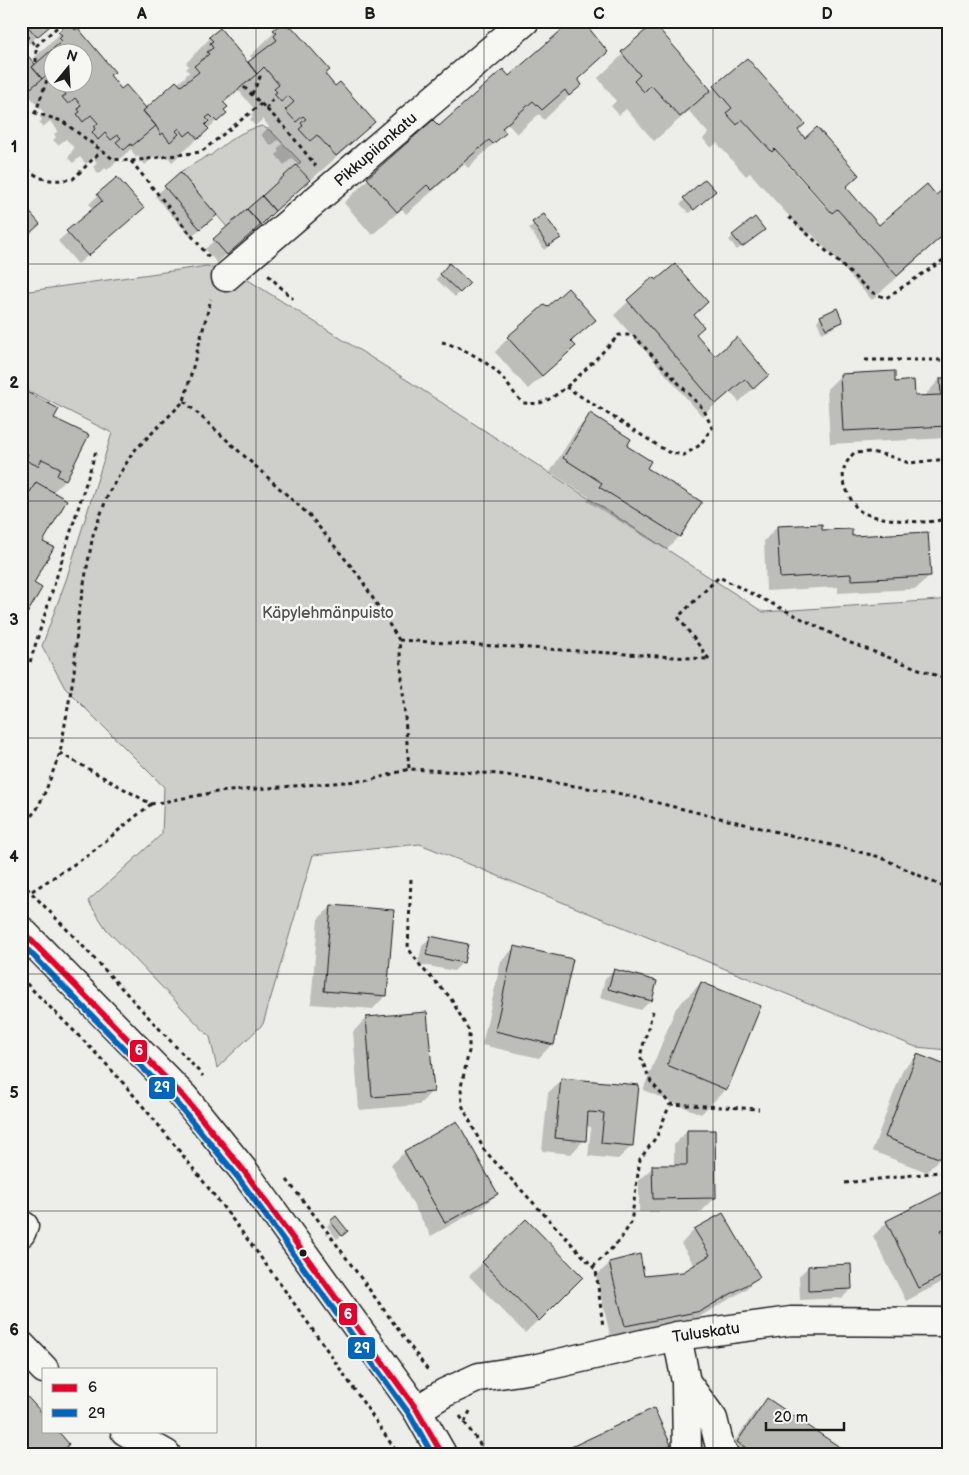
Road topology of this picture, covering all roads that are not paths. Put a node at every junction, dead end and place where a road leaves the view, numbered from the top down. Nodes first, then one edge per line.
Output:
1 (525, 21) edge
2 (219, 284) road end
3 (21, 930) edge
4 (948, 1322) edge
5 (677, 1336) junction
6 (21, 1345) edge
7 (43, 1368) edge
8 (686, 1382) junction
9 (417, 1410) junction
10 (127, 1432) edge
11 (166, 1454) edge
12 (442, 1454) edge
13 (687, 1454) edge
14 (724, 1454) edge

1 - 2 street, Pikkupiiankatu
3 - 9 street
4 - 5 street, Tuluskatu
5 - 8 street
5 - 9 street, Tuluskatu
6 - 7 street
8 - 13 street
8 - 14 street
9 - 12 street
10 - 11 street

